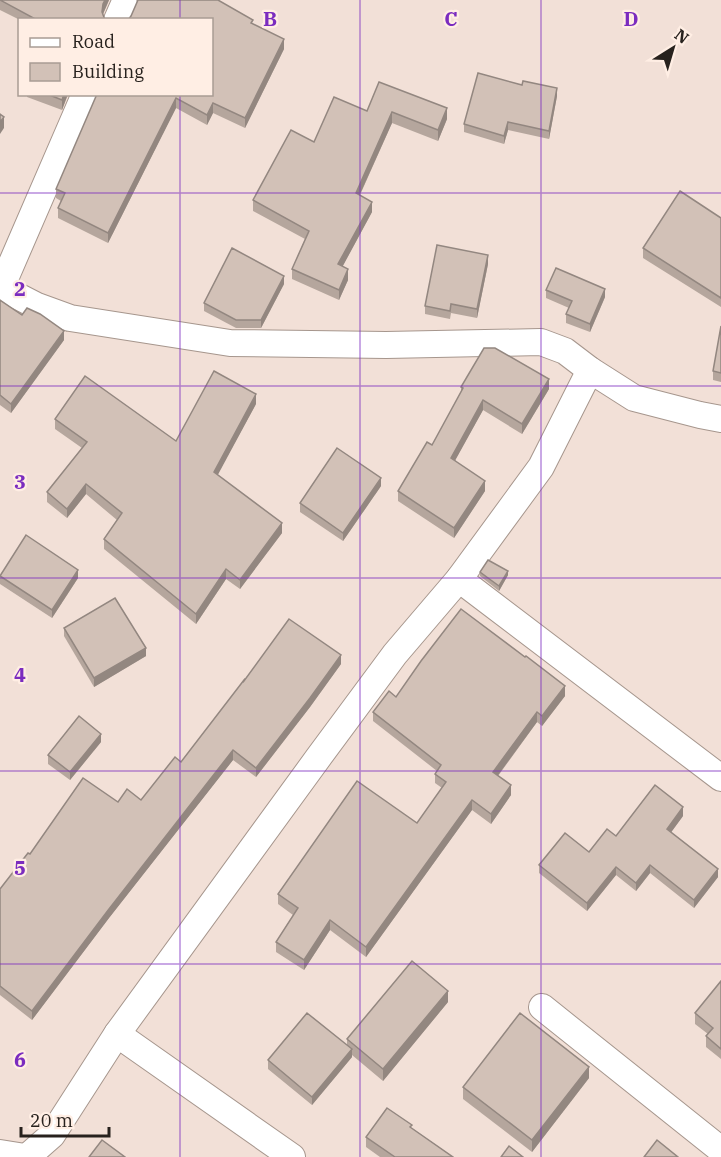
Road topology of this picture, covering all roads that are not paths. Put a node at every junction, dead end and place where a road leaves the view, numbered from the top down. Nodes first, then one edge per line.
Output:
1 (84, 96) edge
2 (1, 287) edge
3 (590, 370) junction
4 (721, 418) edge
5 (459, 579) junction
6 (721, 778) edge
7 (542, 1007) dead end
8 (117, 1034) junction
9 (721, 1150) edge
10 (0, 1153) edge
11 (26, 1157) edge
12 (292, 1157) edge

1 - 2 street
2 - 3 street
3 - 4 street
3 - 5 street
5 - 6 street
5 - 8 street
7 - 9 street
8 - 11 street
8 - 12 street
10 - 11 street

